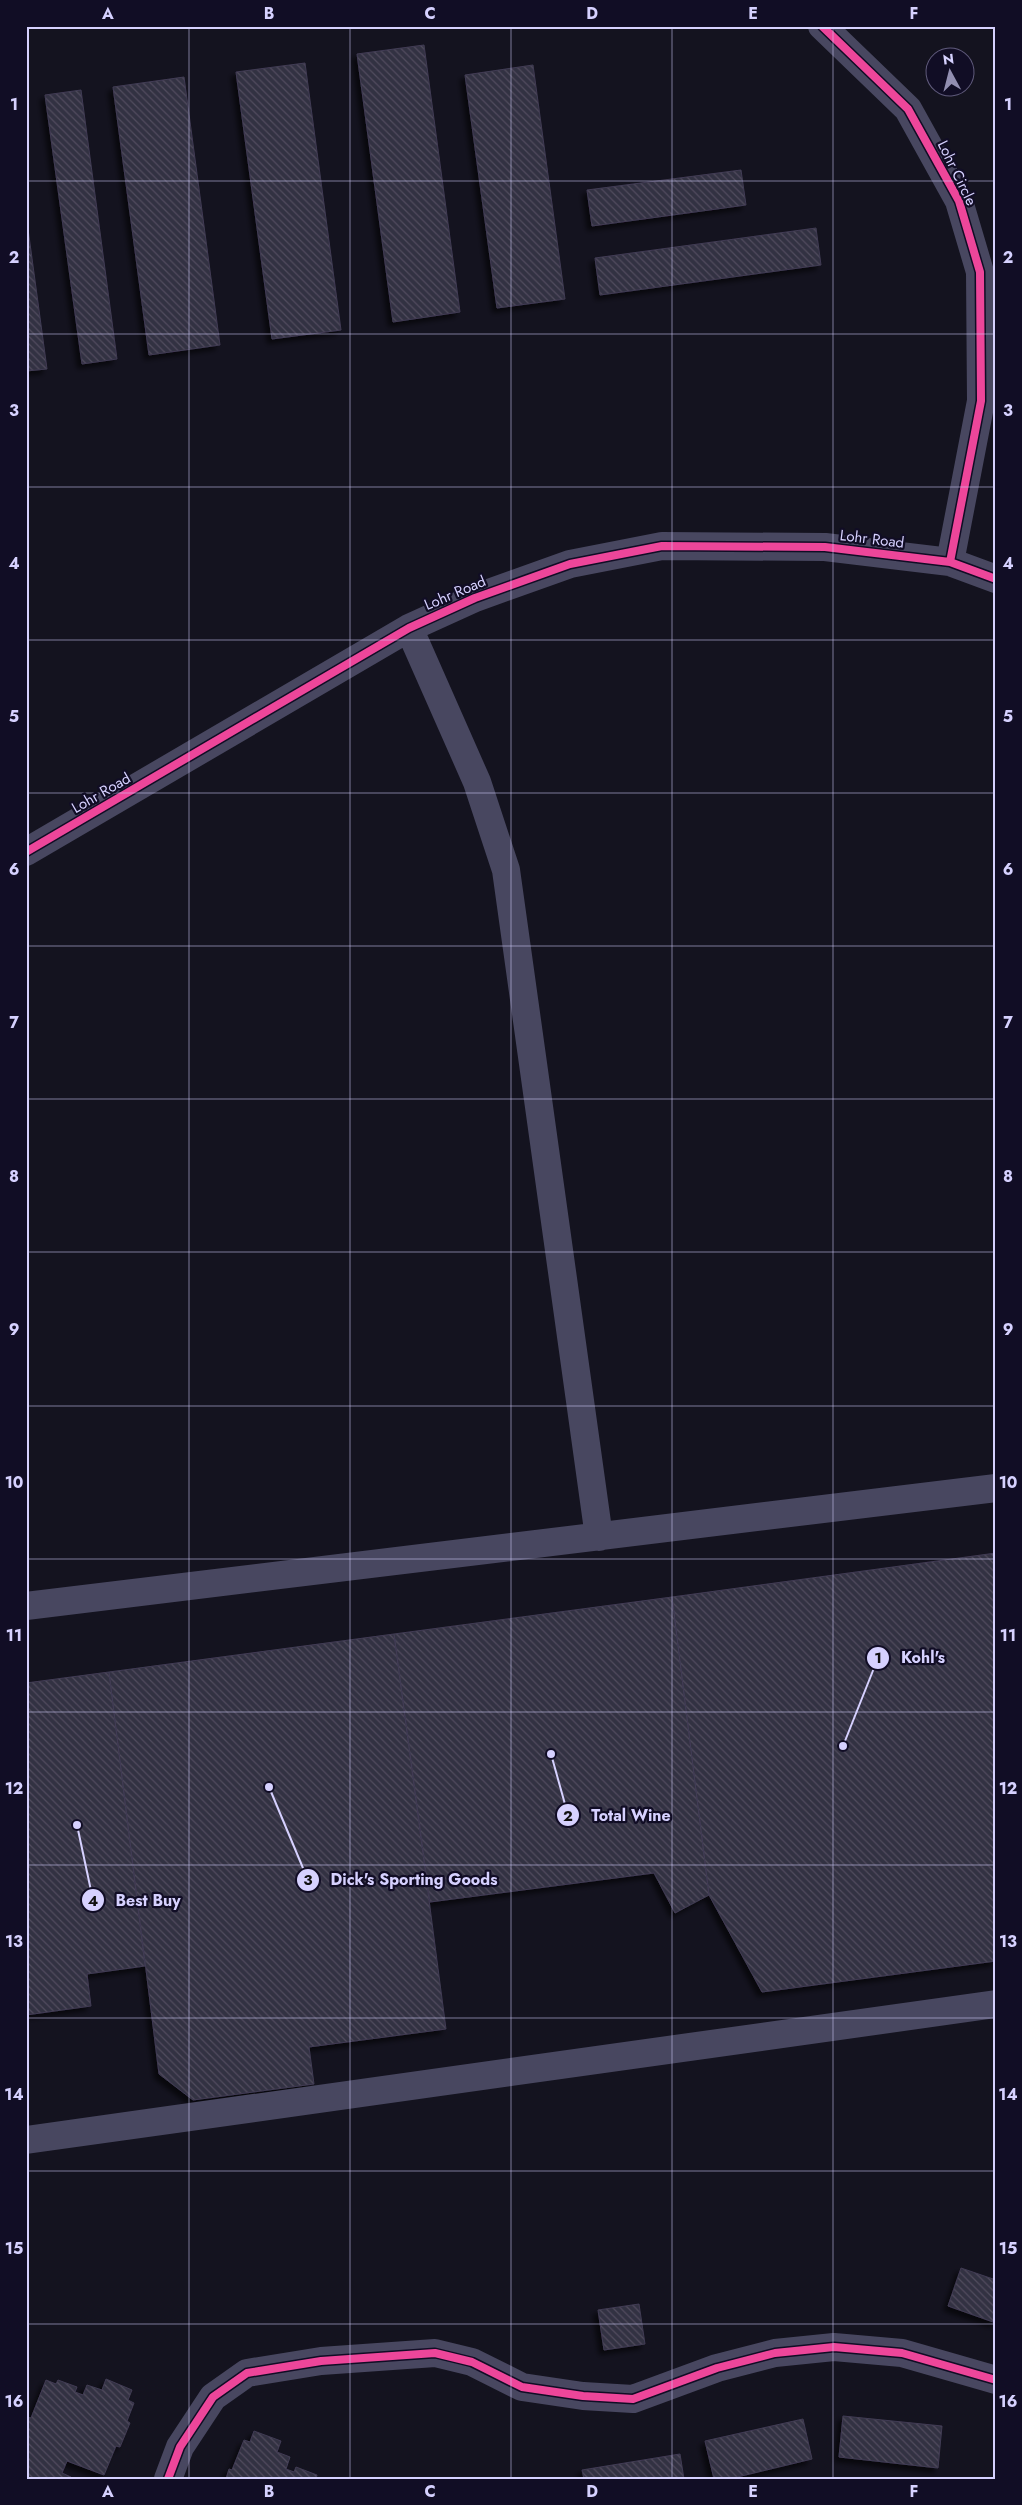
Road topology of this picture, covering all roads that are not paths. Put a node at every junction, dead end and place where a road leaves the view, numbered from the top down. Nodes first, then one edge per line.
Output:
1 (822, 26) edge
2 (950, 562) junction
3 (996, 579) edge
4 (409, 628) junction
5 (26, 852) edge
6 (996, 1488) edge
7 (599, 1537) junction
8 (26, 1606) edge
9 (996, 2004) edge
10 (26, 2140) edge
11 (996, 2380) edge
12 (168, 2479) edge

1 - 2 street, Lohr Circle
2 - 3 street, Lohr Road
2 - 4 street, Lohr Road
4 - 5 street, Lohr Road
4 - 7 street
6 - 7 street
7 - 8 street
9 - 10 street
11 - 12 street

